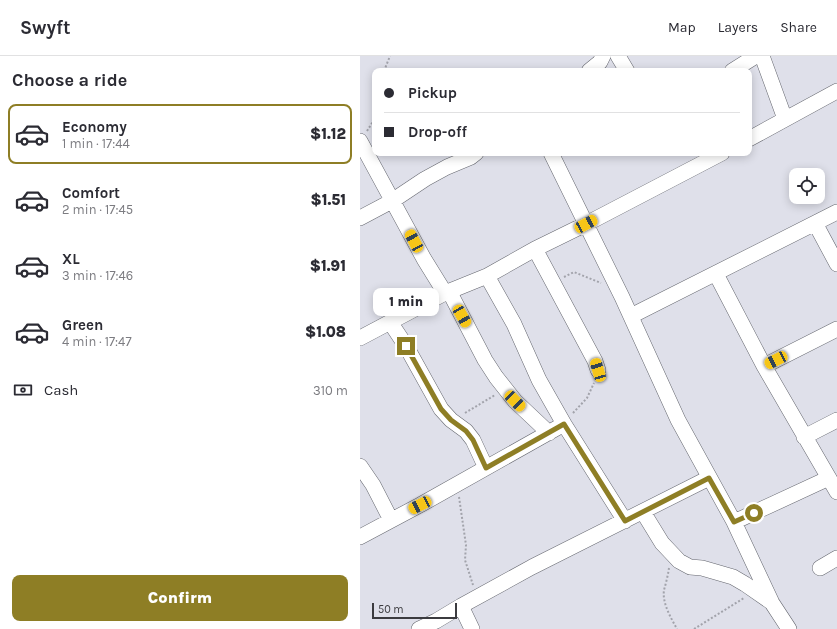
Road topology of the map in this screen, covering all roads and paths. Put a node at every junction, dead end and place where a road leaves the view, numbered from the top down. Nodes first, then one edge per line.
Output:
1 (390, 56) edge
2 (603, 56) edge
3 (618, 56) edge
4 (756, 56) edge
5 (762, 56) edge
6 (385, 68) edge
7 (593, 68) edge
8 (625, 68) edge
9 (737, 68) edge
10 (837, 91) edge
11 (785, 119) junction
12 (372, 123) edge
13 (752, 137) edge
14 (362, 138) edge
15 (472, 156) edge
16 (552, 156) edge
17 (716, 156) edge
18 (392, 201) junction
19 (837, 212) edge
20 (360, 218) edge
21 (815, 223) junction
22 (586, 224) junction
23 (536, 249) junction
24 (837, 264) edge
25 (716, 274) junction
26 (487, 276) junction
27 (552, 282) junction
28 (605, 285) dead end
29 (447, 292) junction
30 (631, 316) junction
31 (390, 322) junction
32 (837, 329) edge
33 (360, 338) edge
34 (764, 366) junction
35 (598, 370) joint
36 (506, 389) junction
37 (451, 420) junction
38 (837, 420) edge
39 (563, 423) junction
40 (549, 433) junction
41 (804, 437) junction
42 (360, 466) edge
43 (486, 468) junction
44 (709, 478) junction
45 (829, 478) junction
46 (457, 484) junction
47 (837, 492) edge
48 (643, 512) junction
49 (391, 520) junction
50 (625, 521) junction
51 (734, 522) junction
52 (360, 537) edge
53 (670, 553) junction
54 (837, 558) edge
55 (820, 568) dead end
56 (756, 592) junction
57 (476, 598) junction
58 (772, 603) junction
59 (461, 606) junction
60 (419, 629) edge
61 (472, 629) edge
62 (677, 629) edge
63 (694, 629) edge
64 (789, 629) edge

1 - 6 path
2 - 7 street
3 - 8 street
4 - 9 street
5 - 11 street
10 - 11 street
11 - 13 street
12 - 14 path
14 - 18 street
15 - 18 street
16 - 22 street
17 - 22 street
18 - 20 street
18 - 29 street
19 - 21 street
21 - 24 street
21 - 25 street
22 - 23 street
22 - 30 street
23 - 26 street
23 - 27 street
25 - 30 street
25 - 34 street
26 - 29 street
26 - 39 street
27 - 28 path
27 - 35 street
29 - 31 street
29 - 36 street
30 - 44 street
31 - 33 street
31 - 37 street
32 - 34 street
34 - 41 street
35 - 39 path
36 - 37 path
36 - 40 street
37 - 43 street
38 - 41 street
39 - 40 street
39 - 50 street
40 - 43 street
41 - 45 street
42 - 49 street
43 - 46 street
44 - 48 street
44 - 51 street
45 - 47 street
45 - 51 street
46 - 49 street
46 - 57 path
48 - 50 street
48 - 53 street
49 - 52 street
50 - 57 street
51 - 58 street
53 - 56 street
53 - 62 path
54 - 55 street
56 - 58 street
56 - 63 path
57 - 59 street
58 - 64 street
59 - 60 street
59 - 61 street

